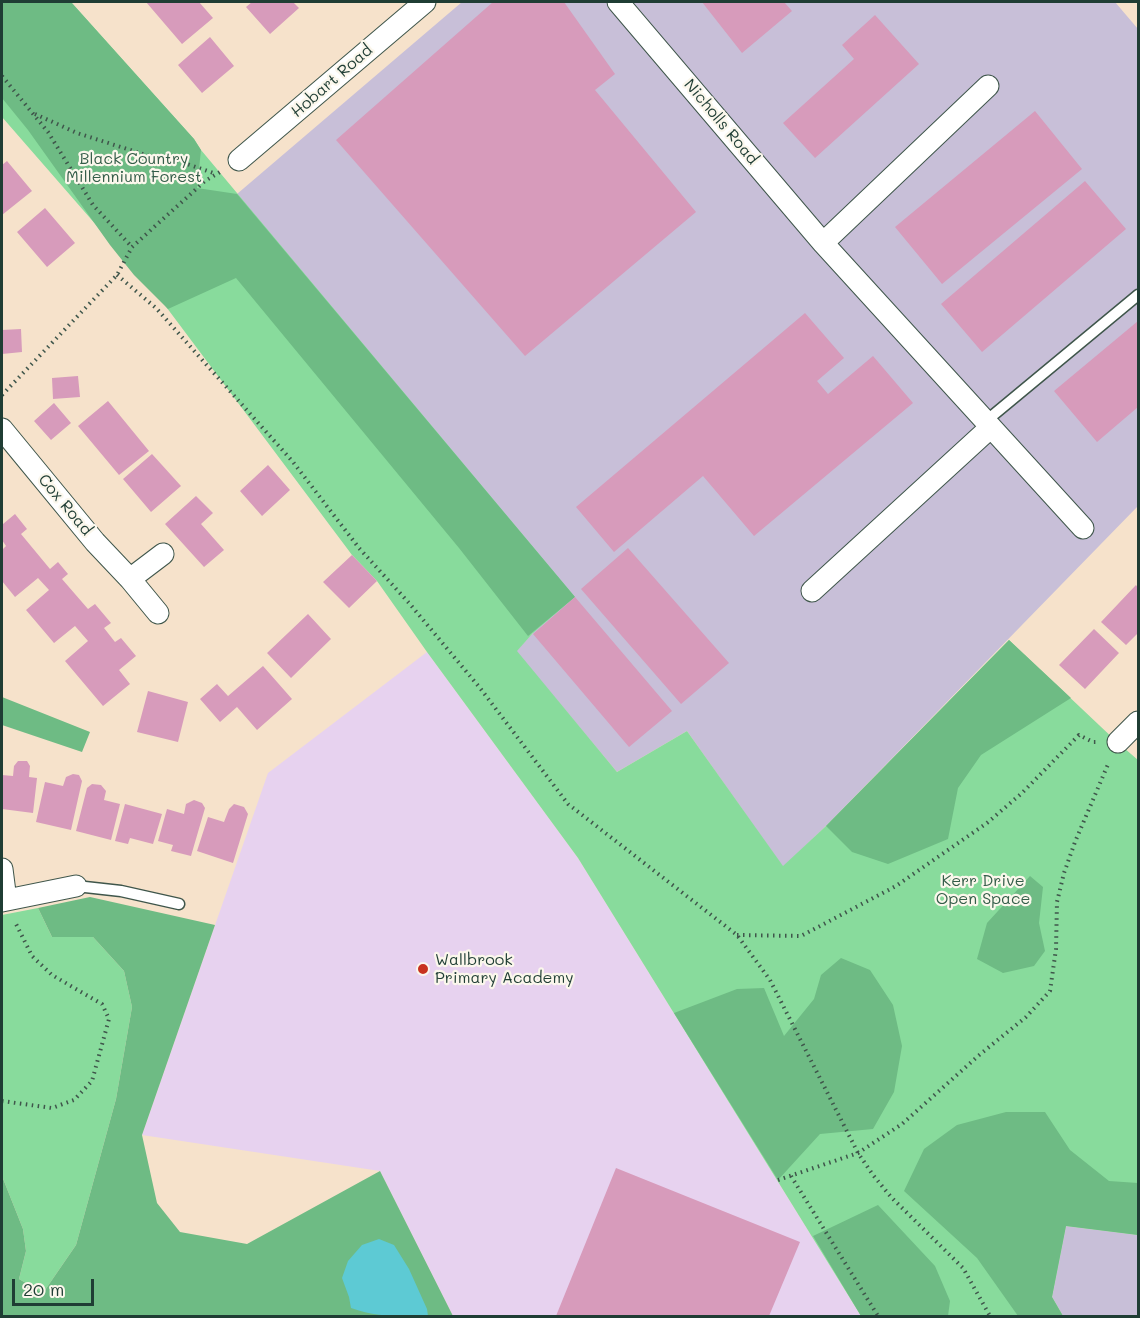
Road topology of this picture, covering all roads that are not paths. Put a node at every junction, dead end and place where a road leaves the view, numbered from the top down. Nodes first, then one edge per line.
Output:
1 (425, 2) edge
2 (618, 2) edge
3 (988, 86) dead end
4 (239, 160) road end
5 (823, 243) junction
6 (1138, 295) edge
7 (988, 424) junction
8 (2, 429) edge
9 (1083, 528) dead end
10 (163, 554) dead end
11 (130, 579) junction
12 (812, 591) dead end
13 (158, 613) dead end
14 (1138, 722) edge
15 (1118, 742) road end
16 (2, 869) edge
17 (76, 886) joint
18 (4, 900) edge
19 (179, 904) dead end

1 - 4 street, Hobart Road
2 - 5 street, Nicholls Road
3 - 5 street
5 - 7 street, Nicholls Road
6 - 7 lane
7 - 9 street, Nicholls Road
7 - 12 street
8 - 11 street, Cox Road
10 - 11 street
11 - 13 street, Cox Road
14 - 15 street
16 - 18 street
17 - 18 street
17 - 19 lane

